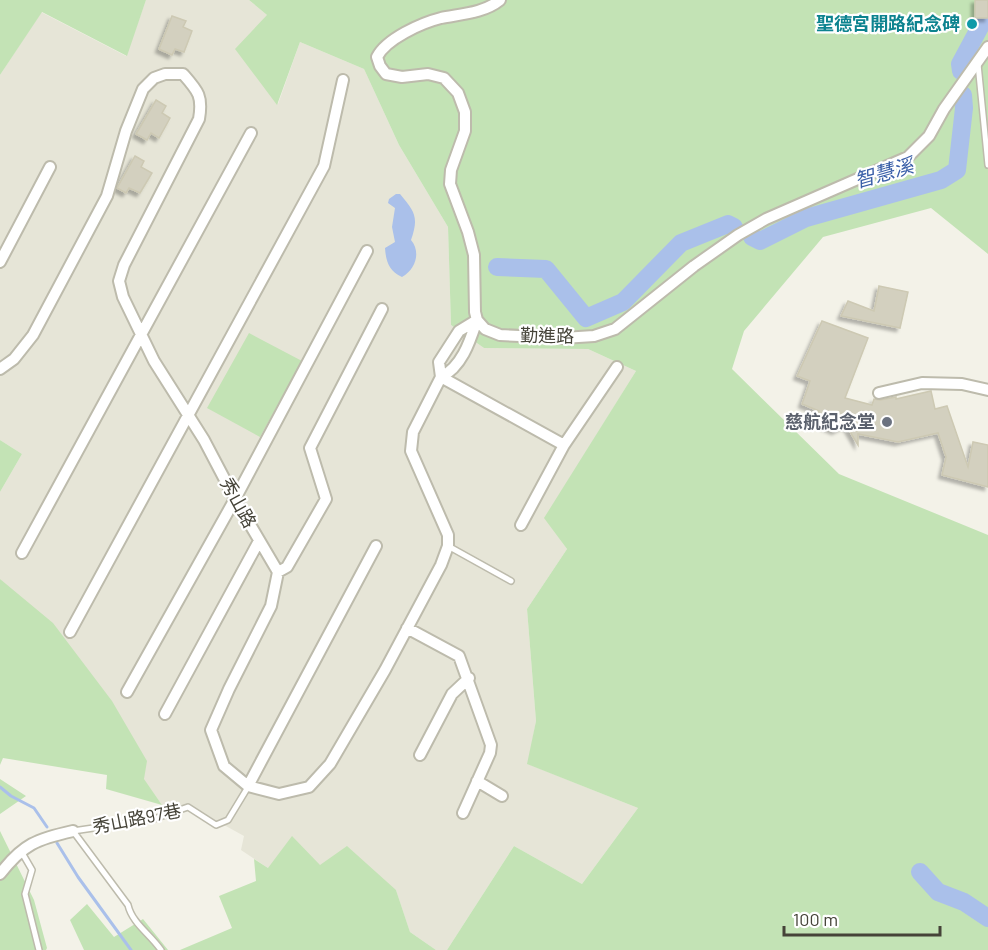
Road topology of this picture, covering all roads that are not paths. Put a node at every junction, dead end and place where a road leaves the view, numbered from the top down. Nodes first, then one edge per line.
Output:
1 (500, 0) edge
2 (988, 47) edge
3 (978, 62) junction
4 (343, 80) dead end
5 (251, 132) dead end
6 (987, 156) edge
7 (988, 165) edge
8 (50, 167) dead end
9 (367, 250) dead end
10 (0, 262) edge
11 (382, 309) dead end
12 (477, 320) junction
13 (141, 334) junction
14 (617, 367) dead end
15 (0, 369) edge
16 (441, 377) junction
17 (988, 390) edge
18 (879, 393) dead end
19 (188, 413) junction
20 (564, 445) junction
21 (235, 499) junction
22 (521, 525) dead end
23 (259, 541) junction
24 (376, 546) dead end
25 (448, 546) junction
26 (22, 553) dead end
27 (278, 572) junction
28 (511, 581) dead end
29 (407, 628) junction
30 (70, 632) dead end
31 (469, 678) junction
32 (127, 692) dead end
33 (165, 714) dead end
34 (420, 755) dead end
35 (477, 781) junction
36 (248, 786) junction
37 (502, 796) dead end
38 (463, 813) dead end
39 (73, 831) junction
40 (20, 850) junction
41 (0, 874) edge
42 (39, 950) edge
43 (161, 950) edge

1 - 12 street
2 - 3 street, 勤進路
3 - 6 lane
3 - 12 street, 勤進路
4 - 19 street
5 - 13 street
6 - 7 lane
8 - 10 street
9 - 21 street
11 - 27 street
12 - 16 street
12 - 16 street
13 - 15 street, 秀山路
13 - 19 street, 秀山路
13 - 26 street
14 - 20 street
16 - 20 street
16 - 25 street
17 - 18 street
19 - 21 street, 秀山路
19 - 30 street
20 - 22 street
21 - 23 street, 秀山路
21 - 32 street
23 - 27 street, 秀山路
23 - 33 street
24 - 36 street
25 - 28 lane
25 - 29 street
27 - 36 street
29 - 31 street
29 - 36 street
31 - 34 street
31 - 35 street
35 - 37 street
35 - 38 street
36 - 39 lane, 秀山路97巷
39 - 40 street
39 - 43 lane
40 - 41 street
40 - 42 lane

